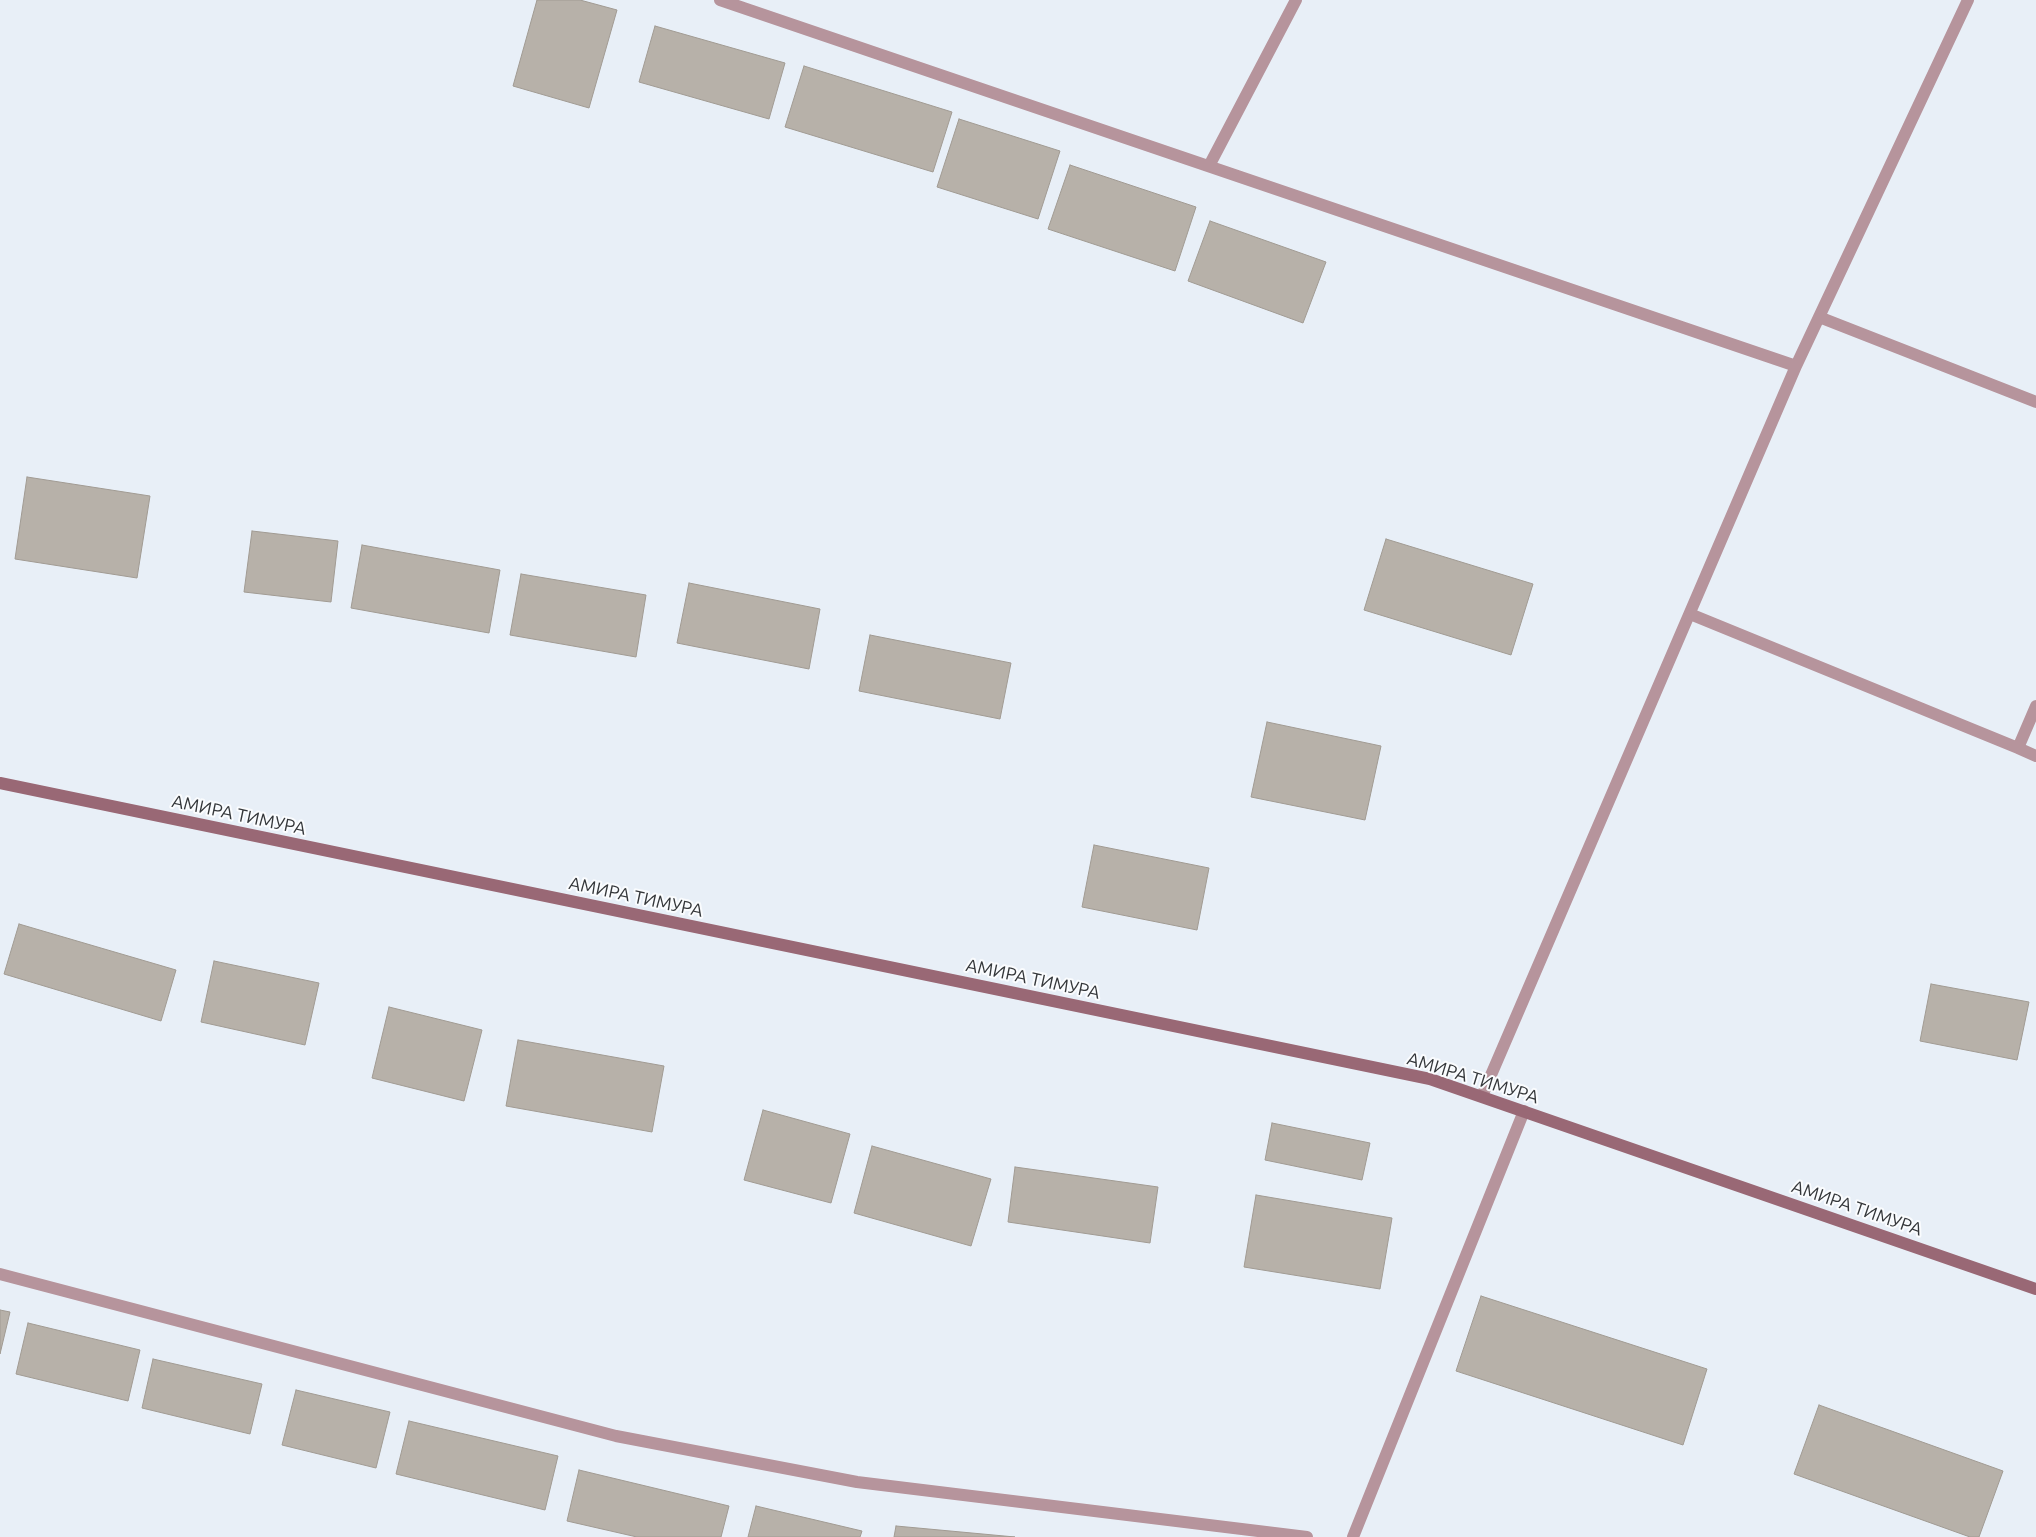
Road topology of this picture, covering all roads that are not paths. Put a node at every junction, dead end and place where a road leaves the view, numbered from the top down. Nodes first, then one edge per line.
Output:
1 (720, 0) edge
2 (1296, 0) edge
3 (1968, 0) edge
4 (1209, 166) junction
5 (1819, 317) junction
6 (1796, 366) junction
7 (2036, 402) edge
8 (1690, 614) junction
9 (2036, 706) edge
10 (2018, 748) junction
11 (2036, 756) edge
12 (0, 783) edge
13 (1482, 1096) junction
14 (1524, 1111) junction
15 (0, 1274) edge
16 (2036, 1289) edge
17 (1307, 1537) edge
18 (1353, 1537) edge

1 - 4 street
2 - 4 street
3 - 5 street
4 - 6 street
5 - 6 street
5 - 7 street
6 - 8 street
8 - 10 street
8 - 13 street
9 - 10 street
10 - 11 street
12 - 13 street, АМИРА ТИМУРА
13 - 14 street, АМИРА ТИМУРА
14 - 16 street, АМИРА ТИМУРА
14 - 18 street
15 - 17 street

